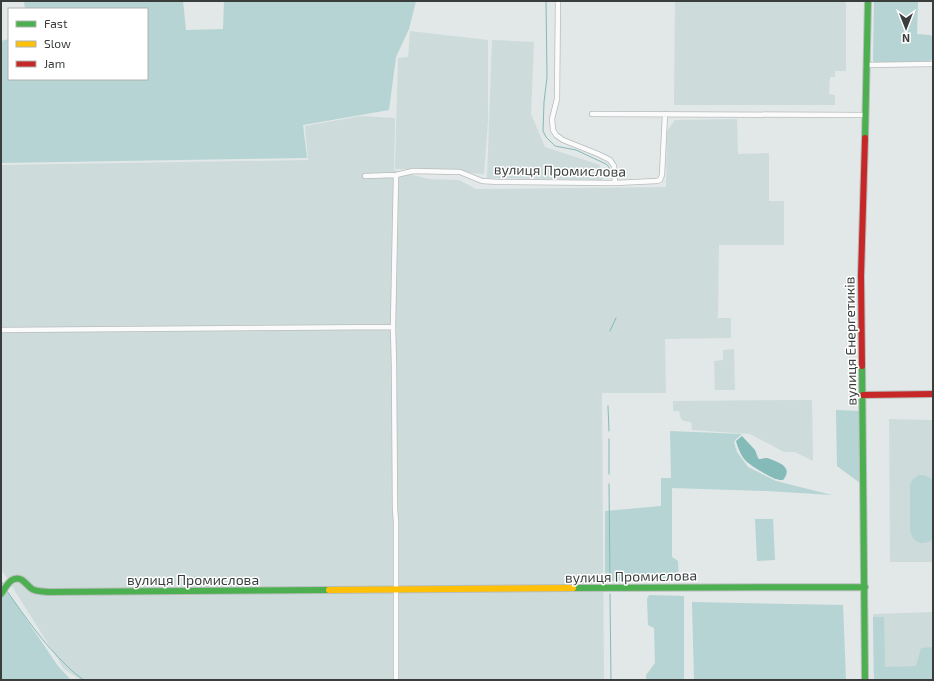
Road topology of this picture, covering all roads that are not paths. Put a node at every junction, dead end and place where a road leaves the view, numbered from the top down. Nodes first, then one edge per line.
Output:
1 (558, 1) edge
2 (868, 1) edge
3 (933, 64) edge
4 (866, 65) junction
5 (592, 114) dead end
6 (664, 114) junction
7 (864, 115) junction
8 (396, 175) junction
9 (365, 176) dead end
10 (615, 183) junction
11 (393, 327) junction
12 (1, 330) edge
13 (933, 394) edge
14 (863, 395) junction
15 (865, 587) junction
16 (396, 590) junction
17 (1, 594) edge
18 (396, 680) edge
19 (865, 680) edge

1 - 10 street
2 - 4 street, вулиця Енергетиків
3 - 4 street
4 - 7 street, вулиця Енергетиків
5 - 6 street
6 - 7 street
6 - 10 street, вулиця Промислова
7 - 14 street, вулиця Енергетиків
8 - 9 street, вулиця Промислова
8 - 10 street, вулиця Промислова
8 - 11 street
11 - 12 street
11 - 16 street
13 - 14 street
14 - 15 street, вулиця Енергетиків
15 - 16 street, вулиця Промислова
15 - 19 street, вулиця Енергетиків
16 - 17 street, вулиця Промислова
16 - 18 street

